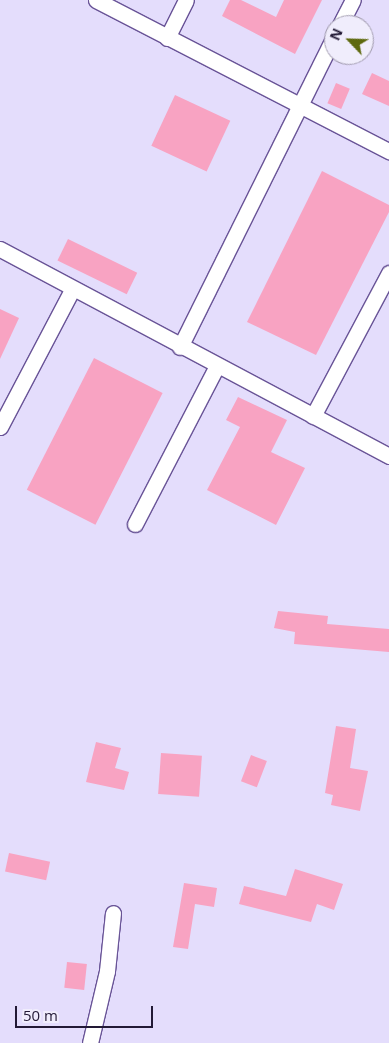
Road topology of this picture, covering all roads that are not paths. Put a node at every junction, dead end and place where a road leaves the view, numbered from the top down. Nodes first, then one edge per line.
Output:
1 (96, 0) edge
2 (186, 0) edge
3 (353, 0) edge
4 (345, 15) edge
5 (167, 38) junction
6 (324, 58) edge
7 (300, 105) junction
8 (389, 151) edge
9 (0, 249) edge
10 (389, 273) edge
11 (72, 290) junction
12 (180, 347) junction
13 (217, 366) junction
14 (313, 416) junction
15 (0, 427) edge
16 (389, 456) edge
17 (135, 524) dead end
18 (113, 913) dead end
19 (90, 1043) edge

1 - 5 street
2 - 5 street
3 - 4 street
5 - 7 street
6 - 7 street
7 - 8 street
7 - 12 street
9 - 11 street
10 - 14 street
11 - 12 street
11 - 15 street
12 - 13 street
13 - 14 street
13 - 17 street
14 - 16 street
18 - 19 street

